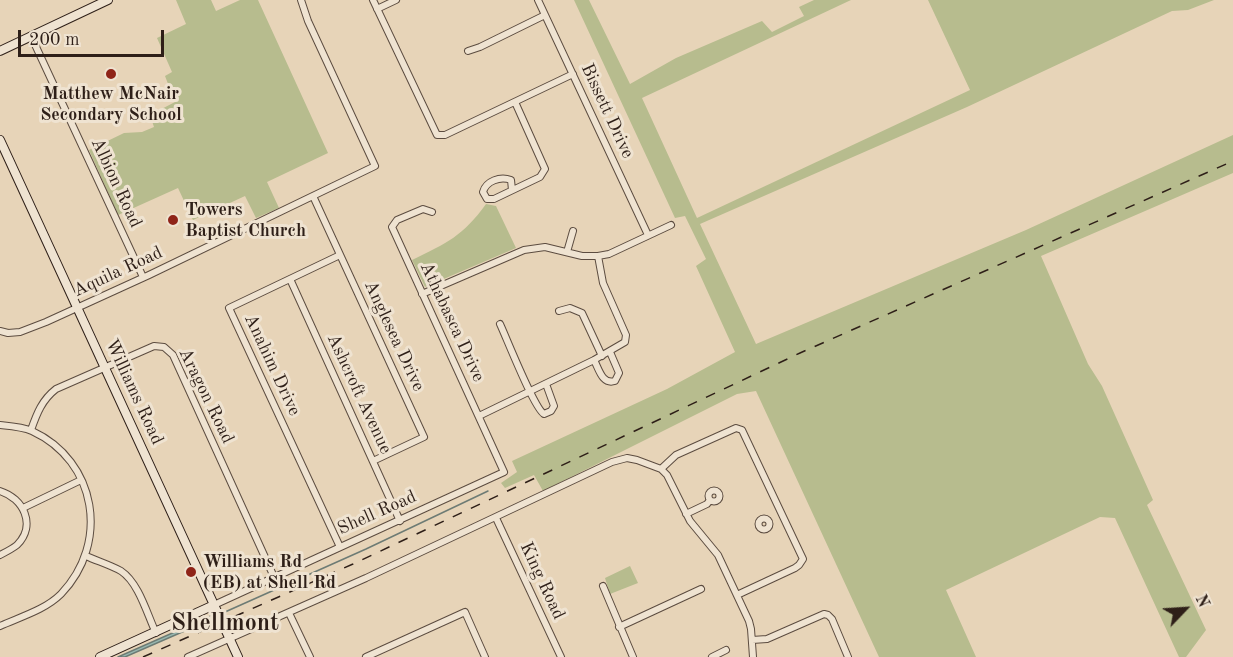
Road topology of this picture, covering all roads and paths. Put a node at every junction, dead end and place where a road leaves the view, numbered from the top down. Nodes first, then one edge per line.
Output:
1 (108, 0) edge
2 (301, 0) edge
3 (373, 0) edge
4 (396, 0) edge
5 (538, 0) edge
6 (377, 9) junction
7 (545, 15) junction
8 (31, 36) junction
9 (0, 51) edge
10 (468, 51) dead end
11 (573, 74) junction
12 (515, 102) junction
13 (0, 140) edge
14 (512, 190) junction
15 (313, 196) junction
16 (432, 212) dead end
17 (671, 225) dead end
18 (573, 231) dead end
19 (648, 235) junction
20 (567, 252) junction
21 (340, 255) junction
22 (598, 256) junction
23 (143, 278) junction
24 (290, 279) junction
25 (422, 294) junction
26 (77, 307) junction
27 (559, 311) dead end
28 (500, 324) dead end
29 (0, 331) edge
30 (610, 352) junction
31 (602, 356) junction
32 (594, 360) junction
33 (105, 368) junction
34 (546, 384) junction
35 (531, 392) junction
36 (479, 416) junction
37 (0, 425) edge
38 (31, 430) junction
39 (373, 461) junction
40 (661, 469) junction
41 (504, 472) joint
42 (81, 480) junction
43 (0, 491) edge
44 (710, 500) dead end
45 (23, 508) junction
46 (686, 514) junction
47 (783, 517) junction
48 (496, 518) junction
49 (400, 521) junction
50 (769, 522) dead end
51 (340, 547) junction
52 (0, 555) edge
53 (86, 556) junction
54 (274, 577) junction
55 (603, 586) dead end
56 (701, 589) dead end
57 (736, 595) junction
58 (214, 605) junction
59 (289, 613) junction
60 (0, 626) edge
61 (619, 627) junction
62 (156, 633) junction
63 (230, 639) junction
64 (752, 640) junction
65 (726, 650) dead end
66 (100, 657) edge
67 (188, 657) edge
68 (238, 657) edge
69 (310, 657) edge
70 (366, 657) edge
71 (484, 657) edge
72 (561, 657) edge
73 (633, 657) edge
74 (711, 657) edge
75 (753, 657) edge
76 (848, 657) edge

1 - 8 street
2 - 15 street, Aquila Road
3 - 6 street
4 - 6 street
5 - 7 street, Bissett Drive
6 - 12 street
7 - 10 street
7 - 11 street, Bissett Drive
8 - 9 street
8 - 23 street, Albion Road
11 - 12 street
11 - 19 street, Bissett Drive
12 - 14 street
13 - 26 street, Williams Road
14 - 14 street
15 - 21 street, Anglesea Drive
15 - 23 street, Aquila Road
16 - 25 street, Athabasca Drive
17 - 19 street
18 - 20 street
19 - 22 street
20 - 22 street
20 - 25 street
21 - 24 street, Anahim Drive
21 - 39 street, Anglesea Drive
22 - 30 street
23 - 26 street, Aquila Road
24 - 39 street, Ashcroft Avenue
24 - 51 street, Anahim Drive
25 - 36 street, Athabasca Drive
26 - 29 street, Aquila Road
26 - 33 street, Williams Road
27 - 31 street
28 - 35 street
30 - 31 street
30 - 32 street
31 - 32 street
32 - 34 street
33 - 38 street, Aragon Road
33 - 54 street, Aragon Road
33 - 58 street, Williams Road
34 - 35 street
34 - 35 street
35 - 36 street
36 - 41 street, Athabasca Drive
37 - 38 street
38 - 42 street
39 - 49 street, Ashcroft Avenue
40 - 46 street
40 - 47 street
40 - 48 street
41 - 49 street, Shell Road
42 - 45 street
42 - 53 street
43 - 45 street
44 - 46 street
45 - 52 street
46 - 57 street
47 - 50 street
47 - 57 street
48 - 59 street
48 - 72 street, King Road
49 - 51 street, Shell Road
51 - 54 street, Shell Road
53 - 60 street
53 - 62 street
54 - 58 street, Shell Road
55 - 61 street
56 - 61 street
57 - 64 street
58 - 62 street, Shell Road
58 - 63 street, Williams Road
59 - 63 street
59 - 69 street
61 - 73 street
62 - 66 street, Shell Road
63 - 67 street
63 - 68 street, Williams Road
64 - 75 street
64 - 76 street
65 - 74 street
70 - 71 street

